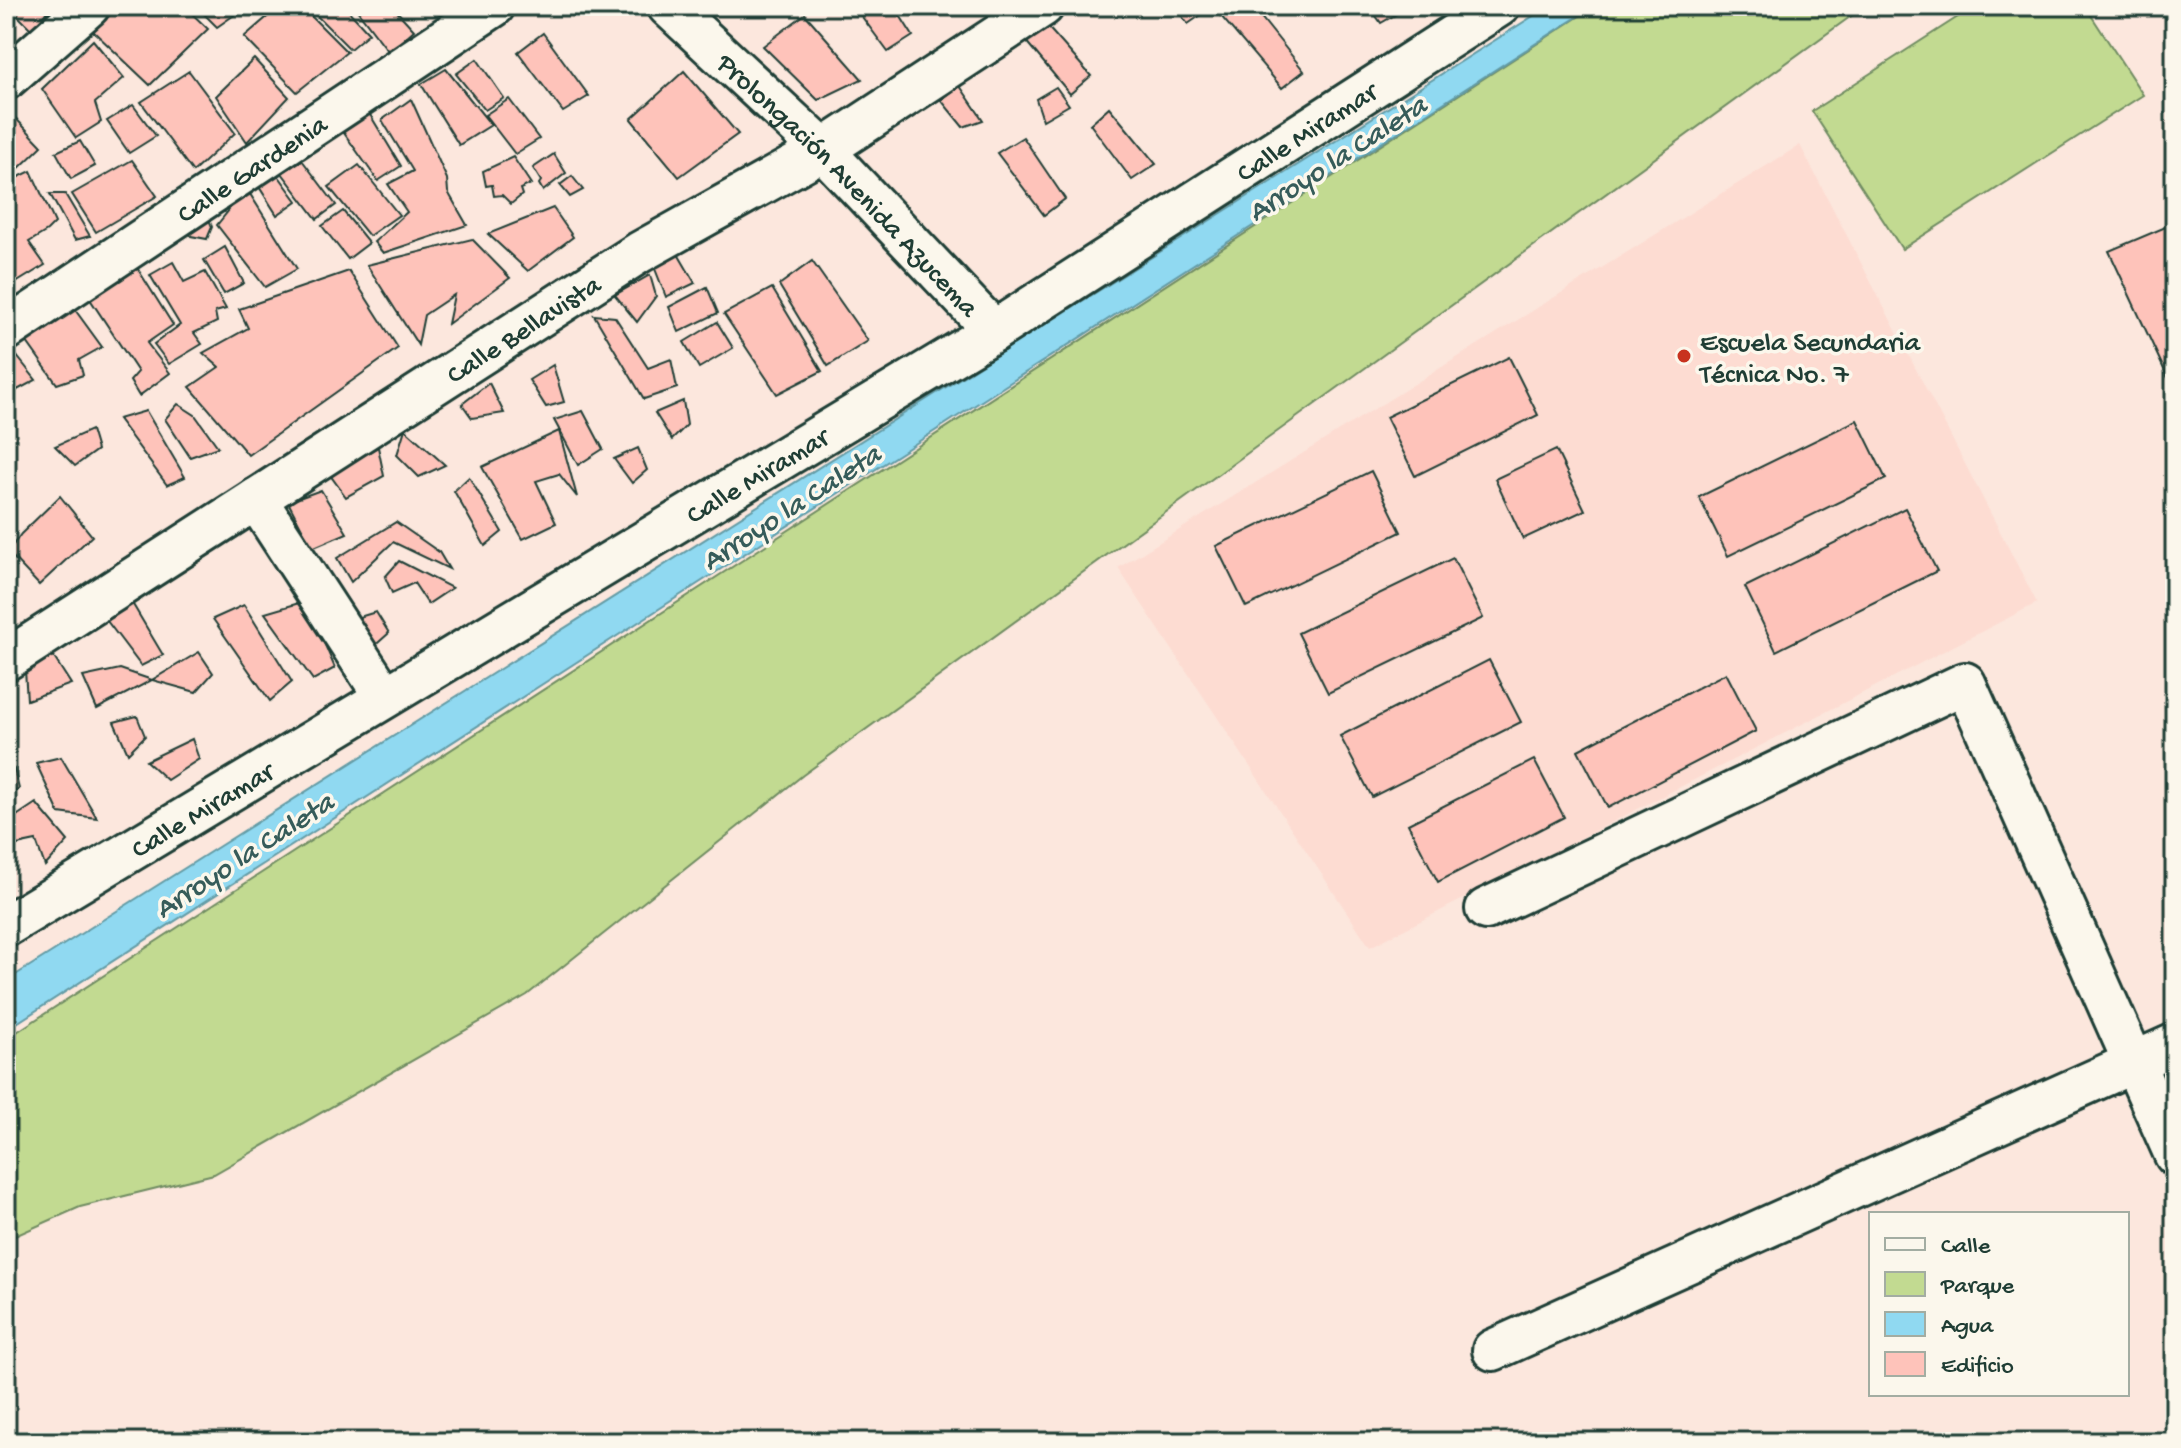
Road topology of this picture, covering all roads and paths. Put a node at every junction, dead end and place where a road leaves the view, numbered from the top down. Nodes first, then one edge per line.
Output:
1 (89, 6) edge
2 (494, 6) edge
3 (668, 6) edge
4 (1043, 6) edge
5 (1499, 6) edge
6 (6, 79) edge
7 (823, 150) junction
8 (6, 330) edge
9 (994, 331) junction
10 (256, 499) junction
11 (6, 660) edge
12 (385, 697) junction
13 (1486, 909) dead end
14 (6, 926) edge
15 (2175, 1044) edge
16 (2133, 1064) junction
17 (2175, 1155) edge
18 (1493, 1350) dead end

1 - 6 street
2 - 8 street, Calle Gardenia
3 - 7 street, Prolongación Avenida Azucema
4 - 7 street, Calle Bellavista
5 - 9 street, Calle Miramar
7 - 9 street, Prolongación Avenida Azucema
7 - 10 street, Calle Bellavista
9 - 12 street, Calle Miramar
10 - 11 street, Calle Bellavista
10 - 12 street
12 - 14 street, Calle Miramar
13 - 16 street
15 - 16 street
16 - 17 street
16 - 18 street

